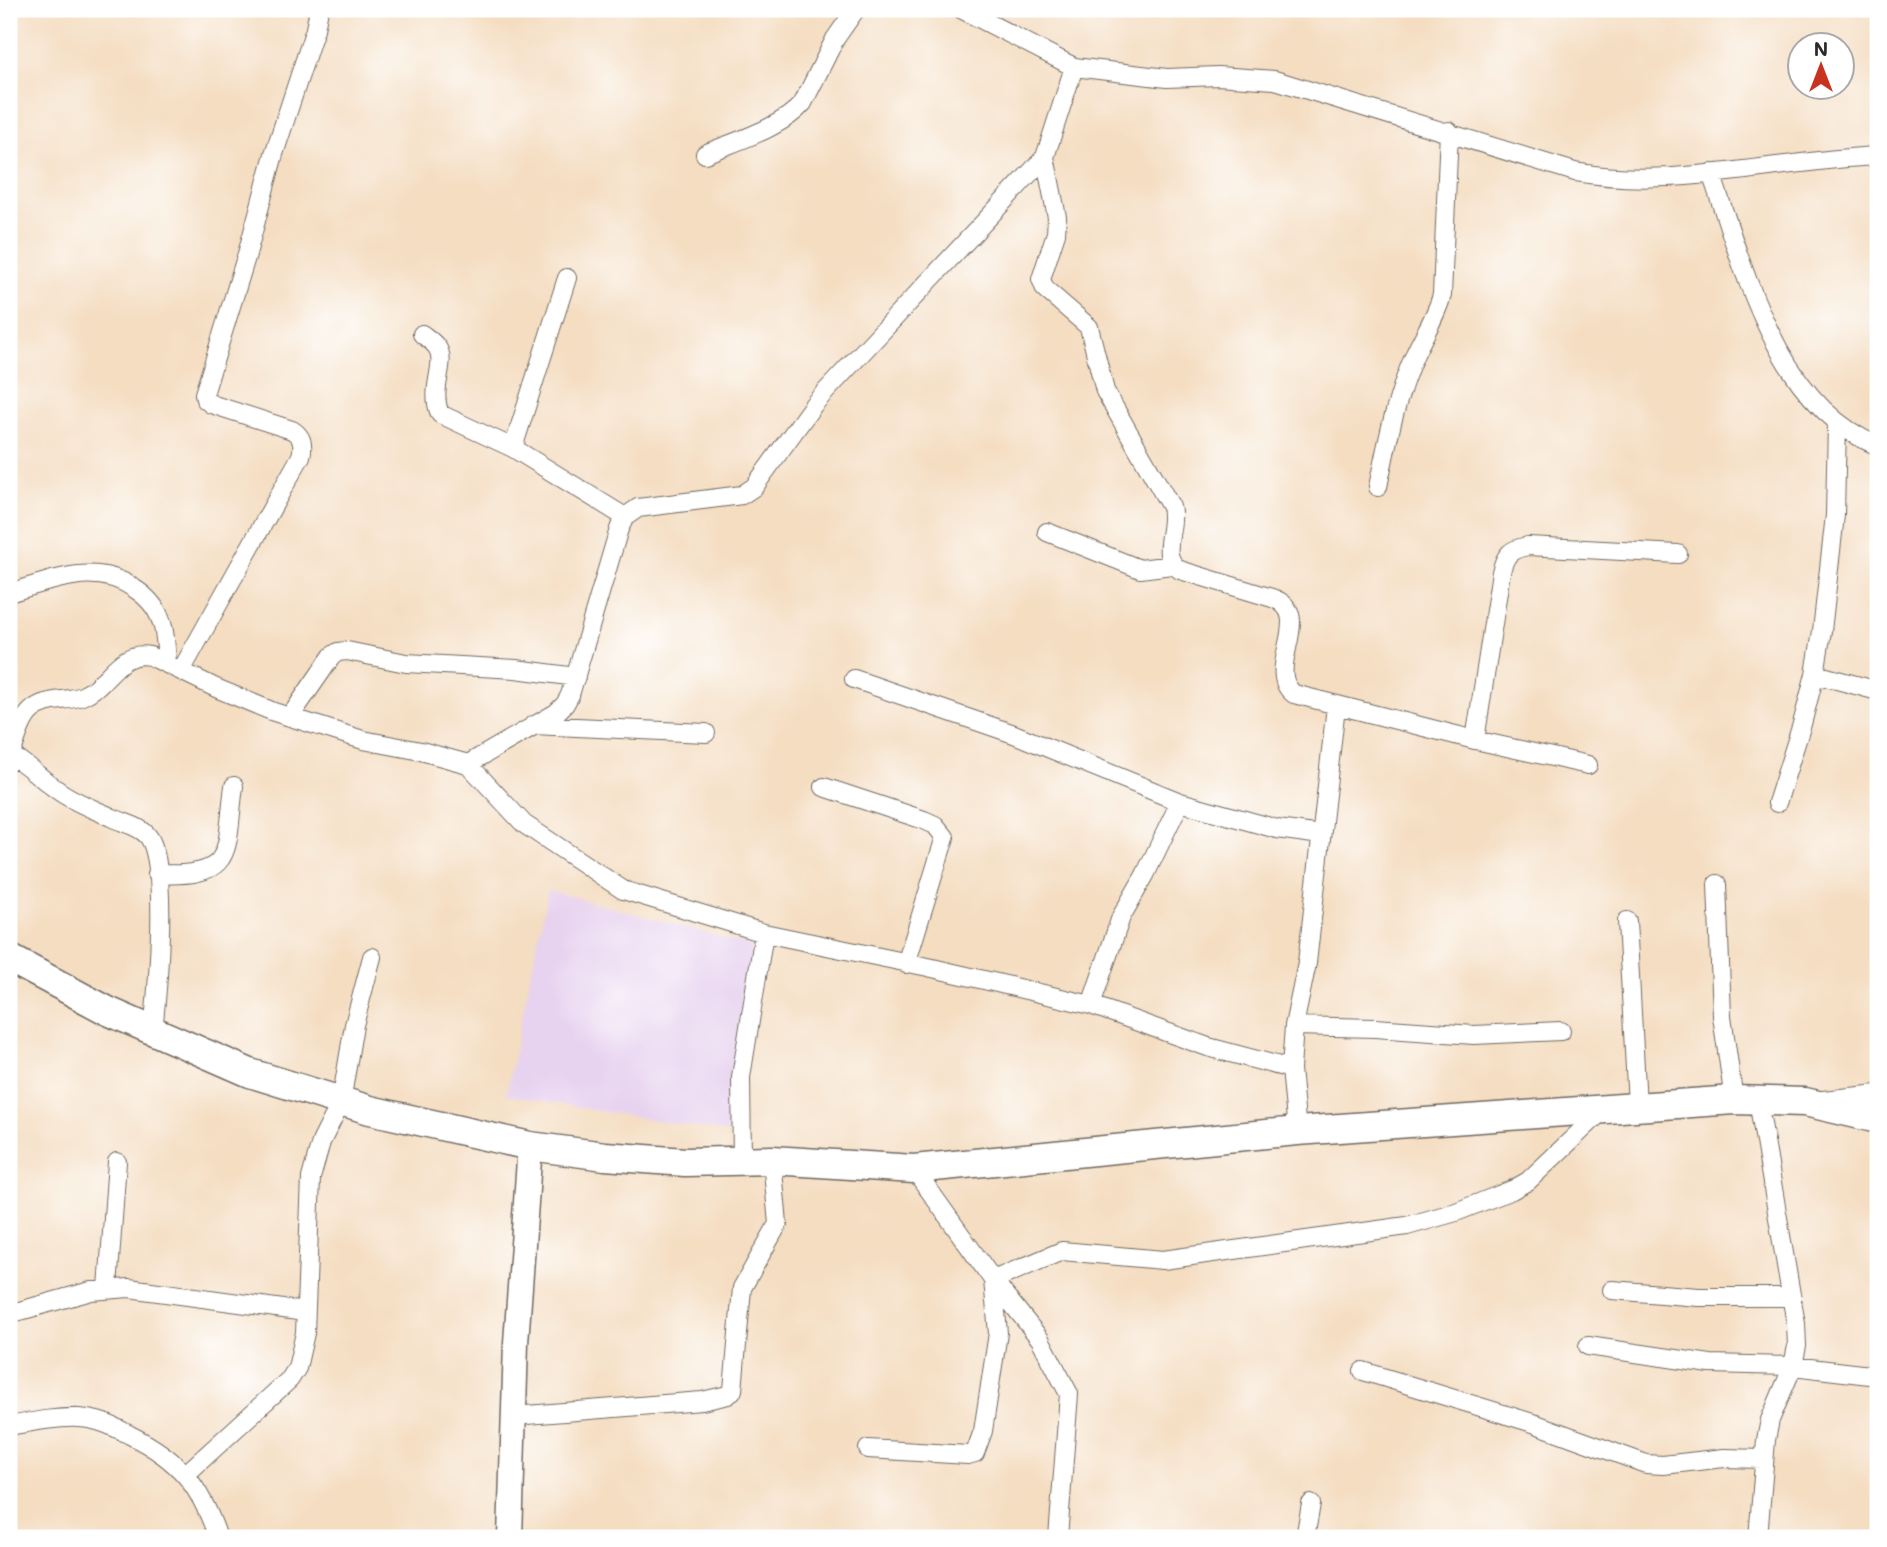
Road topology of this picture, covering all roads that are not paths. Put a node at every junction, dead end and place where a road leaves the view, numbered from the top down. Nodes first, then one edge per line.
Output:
1 (319, 9) edge
2 (856, 9) edge
3 (961, 9) edge
4 (1074, 67) junction
5 (1449, 131) junction
6 (705, 154) dead end
7 (1878, 156) edge
8 (1045, 157) junction
9 (1712, 173) junction
10 (568, 278) dead end
11 (422, 334) dead end
12 (1837, 424) junction
13 (1878, 446) edge
14 (513, 448) junction
15 (1378, 487) dead end
16 (625, 517) junction
17 (1047, 532) dead end
18 (1678, 554) dead end
19 (1172, 565) junction
20 (12, 592) dead end
21 (174, 668) junction
22 (1815, 674) junction
23 (576, 677) junction
24 (854, 679) dead end
25 (1878, 691) edge
26 (1336, 706) junction
27 (290, 717) junction
28 (533, 725) junction
29 (706, 733) dead end
30 (1475, 740) junction
31 (10, 756) edge
32 (468, 764) junction
33 (1588, 765) dead end
34 (234, 786) dead end
35 (824, 787) dead end
36 (1180, 802) junction
37 (1777, 803) dead end
38 (1321, 835) junction
39 (158, 874) junction
40 (1717, 884) dead end
41 (1627, 920) dead end
42 (764, 933) junction
43 (372, 957) dead end
44 (9, 958) edge
45 (906, 964) junction
46 (1091, 1005) junction
47 (1294, 1026) junction
48 (153, 1031) junction
49 (1562, 1031) dead end
50 (1291, 1069) junction
51 (1878, 1094) edge
52 (1746, 1100) junction
53 (341, 1102) junction
54 (1805, 1102) junction
55 (1637, 1105) junction
56 (1603, 1110) junction
57 (1878, 1119) edge
58 (1297, 1130) junction
59 (530, 1146) junction
60 (772, 1160) junction
61 (742, 1161) junction
62 (117, 1162) dead end
63 (915, 1169) junction
64 (993, 1280) junction
65 (108, 1288) junction
66 (1612, 1290) dead end
67 (1792, 1297) junction
68 (305, 1312) junction
69 (9, 1314) edge
70 (1588, 1346) dead end
71 (1793, 1366) junction
72 (1363, 1371) dead end
73 (1878, 1376) edge
74 (514, 1416) junction
75 (9, 1426) edge
76 (869, 1449) dead end
77 (1763, 1459) junction
78 (186, 1474) junction
79 (1311, 1504) dead end
80 (218, 1538) edge
81 (510, 1538) edge
82 (1058, 1538) edge
83 (1306, 1538) edge
84 (1758, 1538) edge

1 - 21 street
2 - 6 street
3 - 4 street
4 - 5 street
4 - 8 street
5 - 9 street
5 - 15 street
7 - 9 street
8 - 16 street
8 - 19 street
9 - 12 street
10 - 14 street
11 - 14 street
12 - 13 street
12 - 22 street
14 - 16 street
16 - 23 street
17 - 19 street
18 - 30 street
19 - 26 street
20 - 21 street
21 - 27 street
21 - 31 street
22 - 25 street
22 - 37 street
23 - 27 street
23 - 28 street
24 - 36 street
26 - 30 street
26 - 38 street
27 - 32 street
28 - 29 street
28 - 32 street
30 - 33 street
31 - 39 street
32 - 42 street
34 - 39 street
35 - 45 street
36 - 38 street
36 - 46 street
38 - 47 street
39 - 48 street
40 - 52 street
41 - 55 street
42 - 45 street
42 - 61 street
43 - 53 street
44 - 48 main road
45 - 46 street
46 - 50 street
47 - 49 street
47 - 50 street
48 - 53 main road
50 - 58 street
51 - 54 street
52 - 54 main road
52 - 55 main road
52 - 67 street
53 - 59 main road
53 - 68 street
54 - 57 main road
55 - 56 main road
56 - 58 main road
56 - 64 street
58 - 63 main road
59 - 61 main road
59 - 74 street
60 - 61 main road
60 - 63 main road
60 - 74 street
62 - 65 street
63 - 64 street
64 - 76 street
64 - 82 street
65 - 68 street
65 - 69 street
66 - 67 street
67 - 71 street
68 - 78 street
70 - 71 street
71 - 73 street
71 - 77 street
72 - 77 street
74 - 81 street
75 - 78 street
77 - 84 street
78 - 80 street
79 - 83 street

